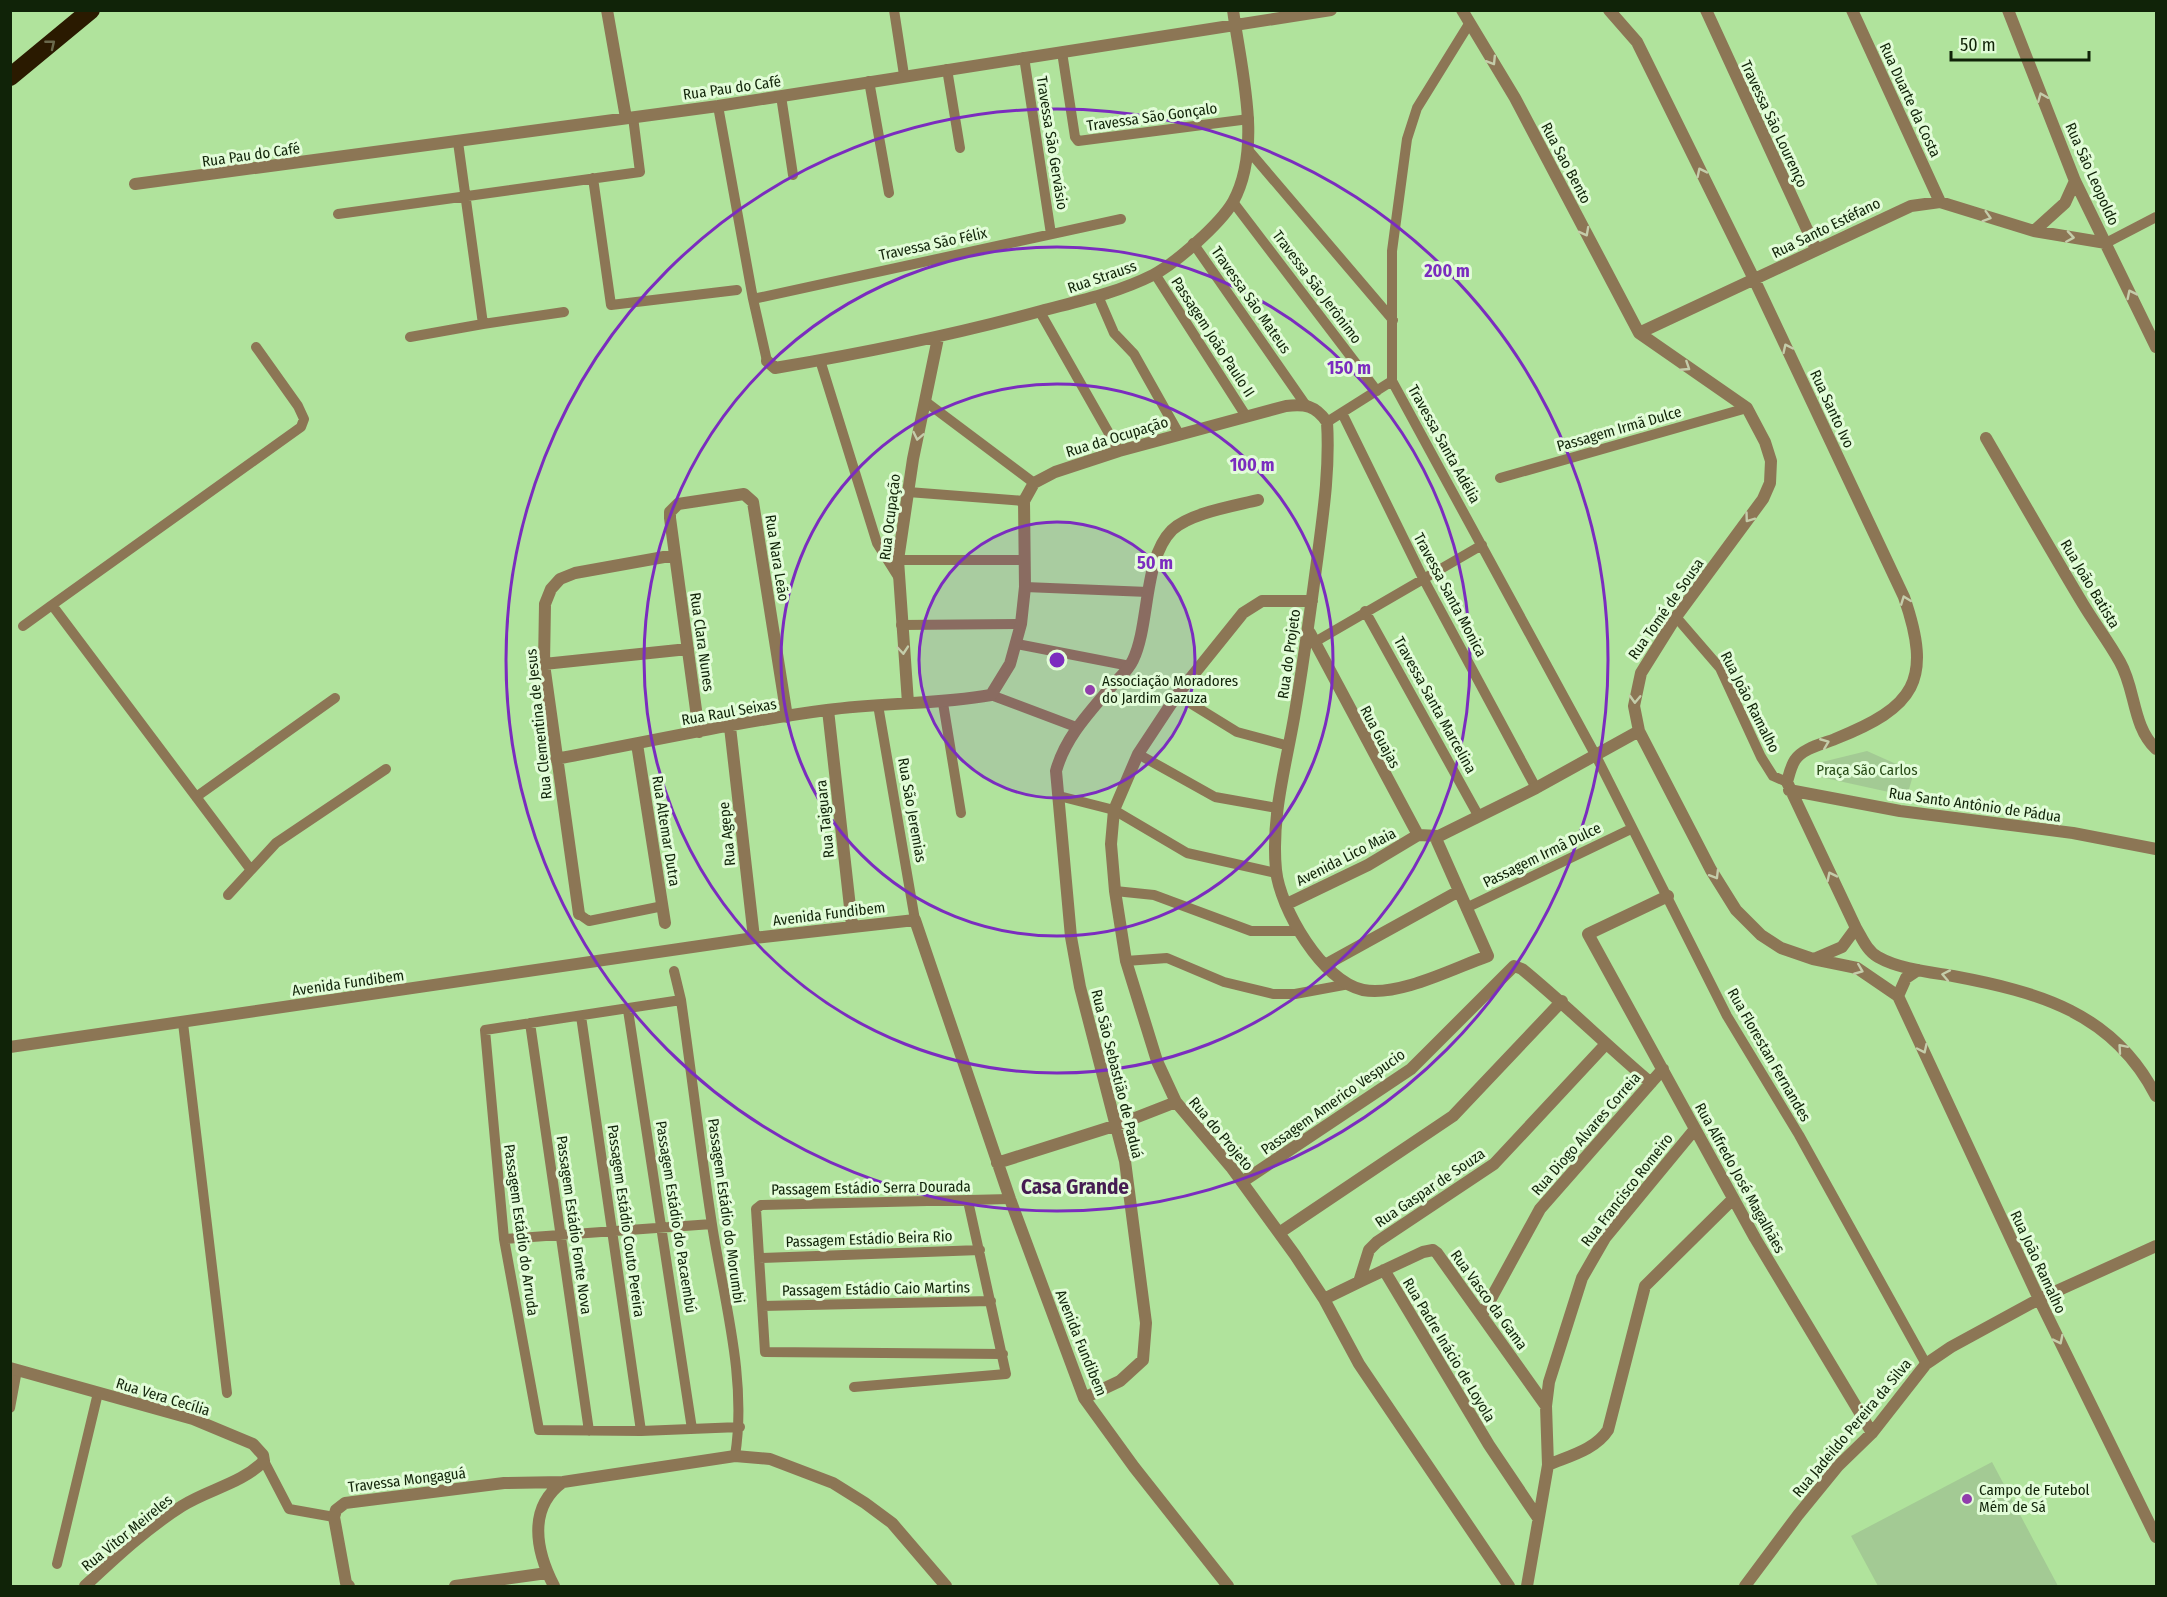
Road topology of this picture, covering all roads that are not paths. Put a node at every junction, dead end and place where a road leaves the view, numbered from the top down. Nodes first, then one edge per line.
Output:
1 (92, 10) edge
2 (607, 10) edge
3 (894, 10) edge
4 (1233, 10) edge
5 (1331, 10) edge
6 (1462, 10) edge
7 (1609, 10) edge
8 (1706, 10) edge
9 (1852, 10) edge
10 (2007, 10) edge
11 (1469, 24) junction
12 (1235, 27) junction
13 (1062, 52) junction
14 (1024, 57) junction
15 (946, 69) junction
16 (904, 75) junction
17 (10, 77) edge
18 (868, 81) junction
19 (781, 96) junction
20 (718, 106) junction
21 (629, 118) junction
22 (1249, 118) junction
23 (458, 141) junction
24 (960, 148) dead end
25 (1249, 151) junction
26 (793, 175) dead end
27 (593, 178) junction
28 (2075, 181) junction
29 (135, 184) dead end
30 (888, 193) dead end
31 (465, 195) junction
32 (1233, 202) junction
33 (1940, 202) junction
34 (338, 214) dead end
35 (2157, 217) edge
36 (1121, 219) dead end
37 (2034, 231) junction
38 (1051, 234) junction
39 (1193, 243) junction
40 (2106, 243) junction
41 (1816, 249) junction
42 (1155, 274) junction
43 (1754, 279) junction
44 (737, 290) dead end
45 (1098, 296) junction
46 (753, 299) junction
47 (564, 312) dead end
48 (1040, 312) junction
49 (1393, 321) junction
50 (483, 324) junction
51 (1639, 333) junction
52 (410, 337) dead end
53 (938, 338) junction
54 (256, 347) dead end
55 (2157, 347) edge
56 (820, 360) junction
57 (767, 361) joint
58 (1392, 381) junction
59 (1377, 391) junction
60 (926, 402) junction
61 (1305, 404) junction
62 (1747, 408) junction
63 (1342, 413) junction
64 (1246, 416) junction
65 (1328, 422) junction
66 (1179, 434) junction
67 (1986, 438) dead end
68 (1119, 451) junction
69 (1500, 478) dead end
70 (1034, 483) junction
71 (908, 492) junction
72 (1258, 500) dead end
73 (1024, 501) junction
74 (1482, 545) junction
75 (675, 555) junction
76 (898, 560) junction
77 (1024, 561) junction
78 (899, 578) junction
79 (1423, 578) junction
80 (1025, 587) junction
81 (1148, 591) junction
82 (1312, 601) junction
83 (52, 604) junction
84 (1365, 610) junction
85 (1676, 617) junction
86 (1021, 624) junction
87 (901, 625) junction
88 (23, 627) dead end
89 (1311, 638) junction
90 (1017, 644) junction
91 (688, 649) junction
92 (544, 664) junction
93 (1130, 666) junction
94 (991, 695) junction
95 (1177, 695) junction
96 (335, 698) dead end
97 (908, 703) junction
98 (943, 703) junction
99 (878, 705) junction
100 (828, 710) junction
101 (787, 717) junction
102 (730, 727) junction
103 (1076, 727) junction
104 (1639, 731) junction
105 (699, 732) junction
106 (637, 744) junction
107 (1289, 746) junction
108 (2157, 749) edge
109 (1138, 754) junction
110 (1596, 756) junction
111 (556, 759) junction
112 (386, 769) dead end
113 (1788, 786) junction
114 (1536, 788) junction
115 (1059, 796) junction
116 (196, 797) junction
117 (1277, 808) junction
118 (1114, 810) junction
119 (961, 813) dead end
120 (1478, 814) junction
121 (1631, 829) junction
122 (1418, 836) junction
123 (1438, 836) junction
124 (2157, 849) edge
125 (251, 870) junction
126 (1276, 873) junction
127 (1115, 891) junction
128 (1459, 891) junction
129 (228, 895) dead end
130 (1668, 896) junction
131 (1287, 904) junction
132 (663, 906) junction
133 (1466, 908) junction
134 (579, 914) joint
135 (915, 920) junction
136 (665, 923) dead end
137 (852, 925) junction
138 (1856, 928) junction
139 (1299, 931) junction
140 (754, 938) junction
141 (1813, 959) junction
142 (1126, 961) junction
143 (1325, 965) junction
144 (1918, 970) junction
145 (674, 971) dead end
146 (1349, 984) junction
147 (1898, 996) junction
148 (681, 1000) junction
149 (1562, 1001) junction
150 (628, 1010) junction
151 (581, 1016) junction
152 (183, 1023) junction
153 (530, 1023) junction
154 (1605, 1044) junction
155 (10, 1047) edge
156 (1663, 1069) junction
157 (1651, 1083) junction
158 (2157, 1095) edge
159 (1176, 1102) junction
160 (1117, 1125) junction
161 (1695, 1129) junction
162 (997, 1163) junction
163 (1242, 1182) junction
164 (1010, 1199) junction
165 (1733, 1199) junction
166 (968, 1201) junction
167 (712, 1224) junction
168 (663, 1228) junction
169 (613, 1233) junction
170 (1279, 1233) junction
171 (560, 1236) junction
172 (504, 1239) junction
173 (2157, 1246) edge
174 (980, 1250) junction
175 (759, 1257) junction
176 (1384, 1270) junction
177 (1359, 1282) junction
178 (1324, 1299) junction
179 (2039, 1299) junction
180 (991, 1301) junction
181 (762, 1306) junction
182 (1482, 1315) junction
183 (1003, 1354) junction
184 (1926, 1364) junction
185 (14, 1369) edge
186 (854, 1387) dead end
187 (98, 1393) junction
188 (227, 1393) dead end
189 (1084, 1398) junction
190 (1546, 1406) junction
191 (10, 1408) edge
192 (740, 1427) junction
193 (692, 1429) junction
194 (589, 1431) junction
195 (641, 1431) junction
196 (1872, 1433) junction
197 (735, 1456) junction
198 (264, 1461) junction
199 (1548, 1465) junction
200 (563, 1482) junction
201 (334, 1517) junction
202 (1538, 1518) junction
203 (2157, 1537) edge
204 (57, 1564) dead end
205 (547, 1573) junction
206 (85, 1587) edge
207 (349, 1587) edge
208 (455, 1587) edge
209 (554, 1587) edge
210 (946, 1587) edge
211 (1228, 1587) edge
212 (1509, 1587) edge
213 (1527, 1587) edge
214 (1745, 1587) edge

17 -> 1 highway
2 - 21 street
3 - 16 lane
4 - 12 street, Rua Strauss
5 - 12 street, Rua Pau do Café
6 - 11 street, Rua Sao Bento
43 -> 7 street, Rua Santo Ivo
8 - 41 street, Travessa São Lourenço
9 - 33 street, Rua Duarte da Costa
28 -> 10 street, Rua São Leopoldo
11 - 49 lane, Travessa Santa Adélia
11 -> 51 street, Rua Sao Bento
12 - 13 street, Rua Pau do Café
12 - 22 street, Rua Strauss
13 - 14 street, Rua Pau do Café
13 - 22 lane, Travessa São Gonçalo
14 - 15 street, Rua Pau do Café
14 - 38 lane, Travessa São Gervásio
15 - 16 street, Rua Pau do Café
15 - 24 lane
16 - 18 street, Rua Pau do Café
18 - 19 street, Rua Pau do Café
18 - 30 lane
19 - 20 street, Rua Pau do Café
19 - 26 lane
20 - 21 street, Rua Pau do Café
20 - 46 lane
21 - 23 street, Rua Pau do Café
21 - 27 lane
22 - 25 street, Rua Strauss
23 - 29 street, Rua Pau do Café
23 - 31 lane
25 - 32 street, Rua Strauss
25 - 49 lane
27 - 31 lane
27 - 44 lane
28 - 37 street
28 - 40 street, Rua São Leopoldo
31 - 34 lane
31 - 50 lane
32 - 39 street, Rua Strauss
32 - 59 lane, Travessa São Jerônimo
33 -> 37 street, Rua Santo Estéfano
33 - 41 street, Rua Santo Estéfano
35 - 40 lane
36 - 38 lane, Travessa São Félix
37 -> 40 street, Rua Santo Estéfano
38 - 46 lane, Travessa São Félix
39 - 42 street, Rua Strauss
39 - 61 lane, Travessa São Mateus
55 -> 40 street, Rua São Leopoldo
41 - 43 street, Rua Santo Estéfano
42 - 45 street, Rua Strauss
42 - 64 lane, Passagem João Paulo II
43 - 51 street, Rua Santo Estéfano
113 -> 43 street, Rua Santo Ivo
45 - 48 street, Rua Strauss
45 - 66 lane
46 - 57 lane
47 - 50 lane
48 - 53 street, Rua Strauss
48 - 68 lane
49 - 58 lane, Travessa Santa Adélia
50 - 52 lane
51 -> 62 street, Rua Tomé de Sousa
53 - 56 street, Rua Strauss
53 - 60 street, Rua Ocupação
54 - 83 lane
56 - 57 street, Rua Strauss
56 - 78 lane
58 - 59 lane
58 - 74 lane, Travessa Santa Adélia
59 - 63 lane
60 - 70 lane
60 -> 71 street, Rua Ocupação
61 - 64 street, Rua da Ocupação
61 - 65 street
62 - 69 lane, Passagem Irmã Dulce
62 -> 85 street, Rua Tomé de Sousa
63 - 65 lane
63 - 79 lane, Travessa Santa Monica
64 - 66 street, Rua da Ocupação
65 - 82 street
66 - 68 street, Rua da Ocupação
67 - 108 street, Rua João Batista
68 - 70 street, Rua da Ocupação
70 - 73 street
71 - 73 lane
71 - 76 street, Rua Ocupação
72 - 81 street
73 - 77 street
74 - 79 lane
74 - 110 lane, Travessa Santa Adélia
75 - 91 street, Rua Clara Nunes
75 - 92 street, Rua Clementina de Jesus
75 - 101 street, Rua Nara Leão
76 - 77 lane
76 - 78 street, Rua Ocupação
77 - 80 street
78 - 87 street, Rua Ocupação
79 - 84 lane
79 - 114 lane, Travessa Santa Monica
80 - 81 lane
80 - 86 street
81 - 93 street
82 - 89 street, Rua do Projeto
82 - 95 street, Rua do Projeto
83 - 88 lane
83 - 116 lane
84 - 89 lane
84 - 120 lane, Travessa Santa Marcelina
85 -> 104 street, Rua Tomé de Sousa
85 - 113 lane, Rua João Ramalho
86 - 87 lane
86 - 90 street
87 -> 97 street, Rua Ocupação
89 - 107 street, Rua do Projeto
89 - 122 street, Rua Guajas
90 - 93 lane
90 - 94 street
91 - 92 street
91 - 105 street, Rua Clara Nunes
92 - 111 street, Rua Clementina de Jesus
93 - 103 street, Rua São Sebastião de Paduá
94 - 98 street
94 - 103 lane
95 - 107 lane
95 - 109 street, Rua do Projeto
96 - 116 lane
97 - 98 street
97 - 99 street, Rua Raul Seixas
98 - 119 lane
99 - 100 street, Rua Raul Seixas
99 - 135 lane, Rua São Jeremias
100 - 101 street, Rua Raul Seixas
100 - 137 street, Rua Taiguara
101 - 102 street, Rua Raul Seixas
102 - 105 street, Rua Raul Seixas
102 - 140 street, Rua Agepe
103 - 115 street, Rua São Sebastião de Paduá
104 - 110 street
104 -> 141 street, Rua Tomé de Sousa
105 - 106 street, Rua Raul Seixas
106 - 111 street, Rua Raul Seixas
106 - 132 street, Rua Altemar Dutra
107 - 117 street, Rua do Projeto
109 - 117 lane
109 - 118 street, Rua do Projeto
110 - 114 street
110 - 121 lane, Rua Florestan Fernandes
111 - 134 street, Rua Clementina de Jesus
112 - 125 lane
113 - 124 street, Rua Santo Antônio de Pádua
138 -> 113 street, Rua João Ramalho
114 - 120 street
115 - 118 lane
115 - 160 street, Rua São Sebastião de Paduá
116 - 125 lane
117 - 126 street, Rua do Projeto
118 - 126 lane
118 - 127 street, Rua do Projeto
120 - 123 street
121 - 130 lane, Rua Florestan Fernandes
121 - 133 lane, Passagem Irmâ Dulce
122 - 123 street
122 - 131 street, Avenida Lico Maia
123 - 128 street, Rua do Projeto
125 - 129 lane
126 - 131 street, Rua do Projeto
127 - 139 lane
127 - 142 street, Rua do Projeto
128 - 133 street, Rua do Projeto
128 - 143 street
130 - 156 street, Rua Alfredo José Magalhães
130 - 184 lane, Rua Florestan Fernandes
131 - 139 street, Rua do Projeto
132 - 134 lane
132 - 136 street, Rua Altemar Dutra
133 - 146 street, Rua do Projeto
135 - 137 street, Avenida Fundibem
135 - 162 street, Avenida Fundibem
137 - 140 street, Avenida Fundibem
138 - 141 street
138 - 144 street
139 - 143 street, Rua do Projeto
140 - 152 street, Avenida Fundibem
141 -> 147 street, Rua Tomé de Sousa
142 - 146 lane
142 - 159 street, Rua do Projeto
143 - 146 street, Rua do Projeto
144 - 147 street
158 -> 144 street
145 - 148 lane, Passagem Estádio do Morumbi
147 -> 179 street, Rua João Ramalho
148 - 150 lane, Passagem Estádio do Arruda
148 - 167 lane, Passagem Estádio do Morumbi
149 - 154 street
149 - 163 street, Passagem Americo Vespucio
149 - 170 street
150 - 151 lane, Passagem Estádio do Arruda
150 - 168 lane, Passagem Estádio do Pacaembú
151 - 153 lane, Passagem Estádio do Arruda
151 - 169 lane, Passagem Estádio Couto Pereira
152 - 155 street, Avenida Fundibem
152 - 188 lane
153 - 171 lane, Passagem Estádio Fonte Nova
153 - 172 lane, Passagem Estádio do Arruda
154 - 157 street
154 - 177 street, Rua Gaspar de Souza
156 - 157 street, Rua Diogo Alvares Correia
156 - 161 street, Rua Alfredo José Magalhães
157 - 182 street, Rua Diogo Alvares Correia
159 - 160 street
159 - 163 street, Rua do Projeto
160 - 162 street
160 - 189 street, Rua São Sebastião de Paduá
161 - 165 street, Rua Alfredo José Magalhães
161 - 190 street, Rua Francisco Romeiro
162 - 164 street, Avenida Fundibem
163 - 170 street, Rua do Projeto
164 - 166 lane, Passagem Estádio Serra Dourada
164 - 189 street, Avenida Fundibem
165 - 196 street, Rua Alfredo José Magalhães
165 - 199 street
166 - 174 lane
166 - 175 lane, Passagem Estádio Serra Dourada
167 - 168 lane
167 - 192 lane, Passagem Estádio do Morumbi
168 - 169 lane
168 - 193 lane, Passagem Estádio do Pacaembú
169 - 171 lane
169 - 195 lane, Passagem Estádio Couto Pereira
170 - 178 street, Rua do Projeto
171 - 172 lane
171 - 194 lane, Passagem Estádio Fonte Nova
172 - 194 lane, Passagem Estádio do Arruda
173 - 179 street, Rua Jadeildo Pereira da Silva
174 - 175 lane, Passagem Estádio Beira Rio
174 - 180 lane
175 - 181 lane, Passagem Estádio Serra Dourada
176 - 177 street, Rua Vasco da Gama
176 - 182 street, Rua Vasco da Gama
176 - 202 street, Rua Padre Inácio de Loyola
177 - 178 street
178 - 212 street, Rua do Projeto
179 - 184 street, Rua Jadeildo Pereira da Silva
179 -> 203 street, Rua João Ramalho
180 - 181 lane, Passagem Estádio Caio Martins
180 - 183 lane
181 - 183 lane, Passagem Estádio Serra Dourada
182 - 190 street, Rua Vasco da Gama
183 - 186 lane
184 - 196 street, Rua Jadeildo Pereira da Silva
185 - 187 street, Rua Vera Cecília
185 - 191 lane
187 - 198 street, Rua Vera Cecília
187 - 204 lane
189 - 211 street, Avenida Fundibem
190 - 199 street, Rua Francisco Romeiro
192 - 193 lane, Passagem Estádio do Arruda
192 - 197 lane, Passagem Estádio do Morumbi
193 - 195 lane, Passagem Estádio do Arruda
194 - 195 lane, Passagem Estádio do Arruda
196 - 214 street, Rua Jadeildo Pereira da Silva
197 - 200 street, Travessa Mongaguá
197 - 210 street, Travessa Mongaguá
198 - 201 lane
198 - 206 street, Rua Vitor Meireles
199 - 202 street, Rua Francisco Romeiro
200 - 201 street, Travessa Mongaguá
200 - 205 street
201 - 207 street
202 - 213 street, Rua Francisco Romeiro
205 - 208 street
205 - 209 street

